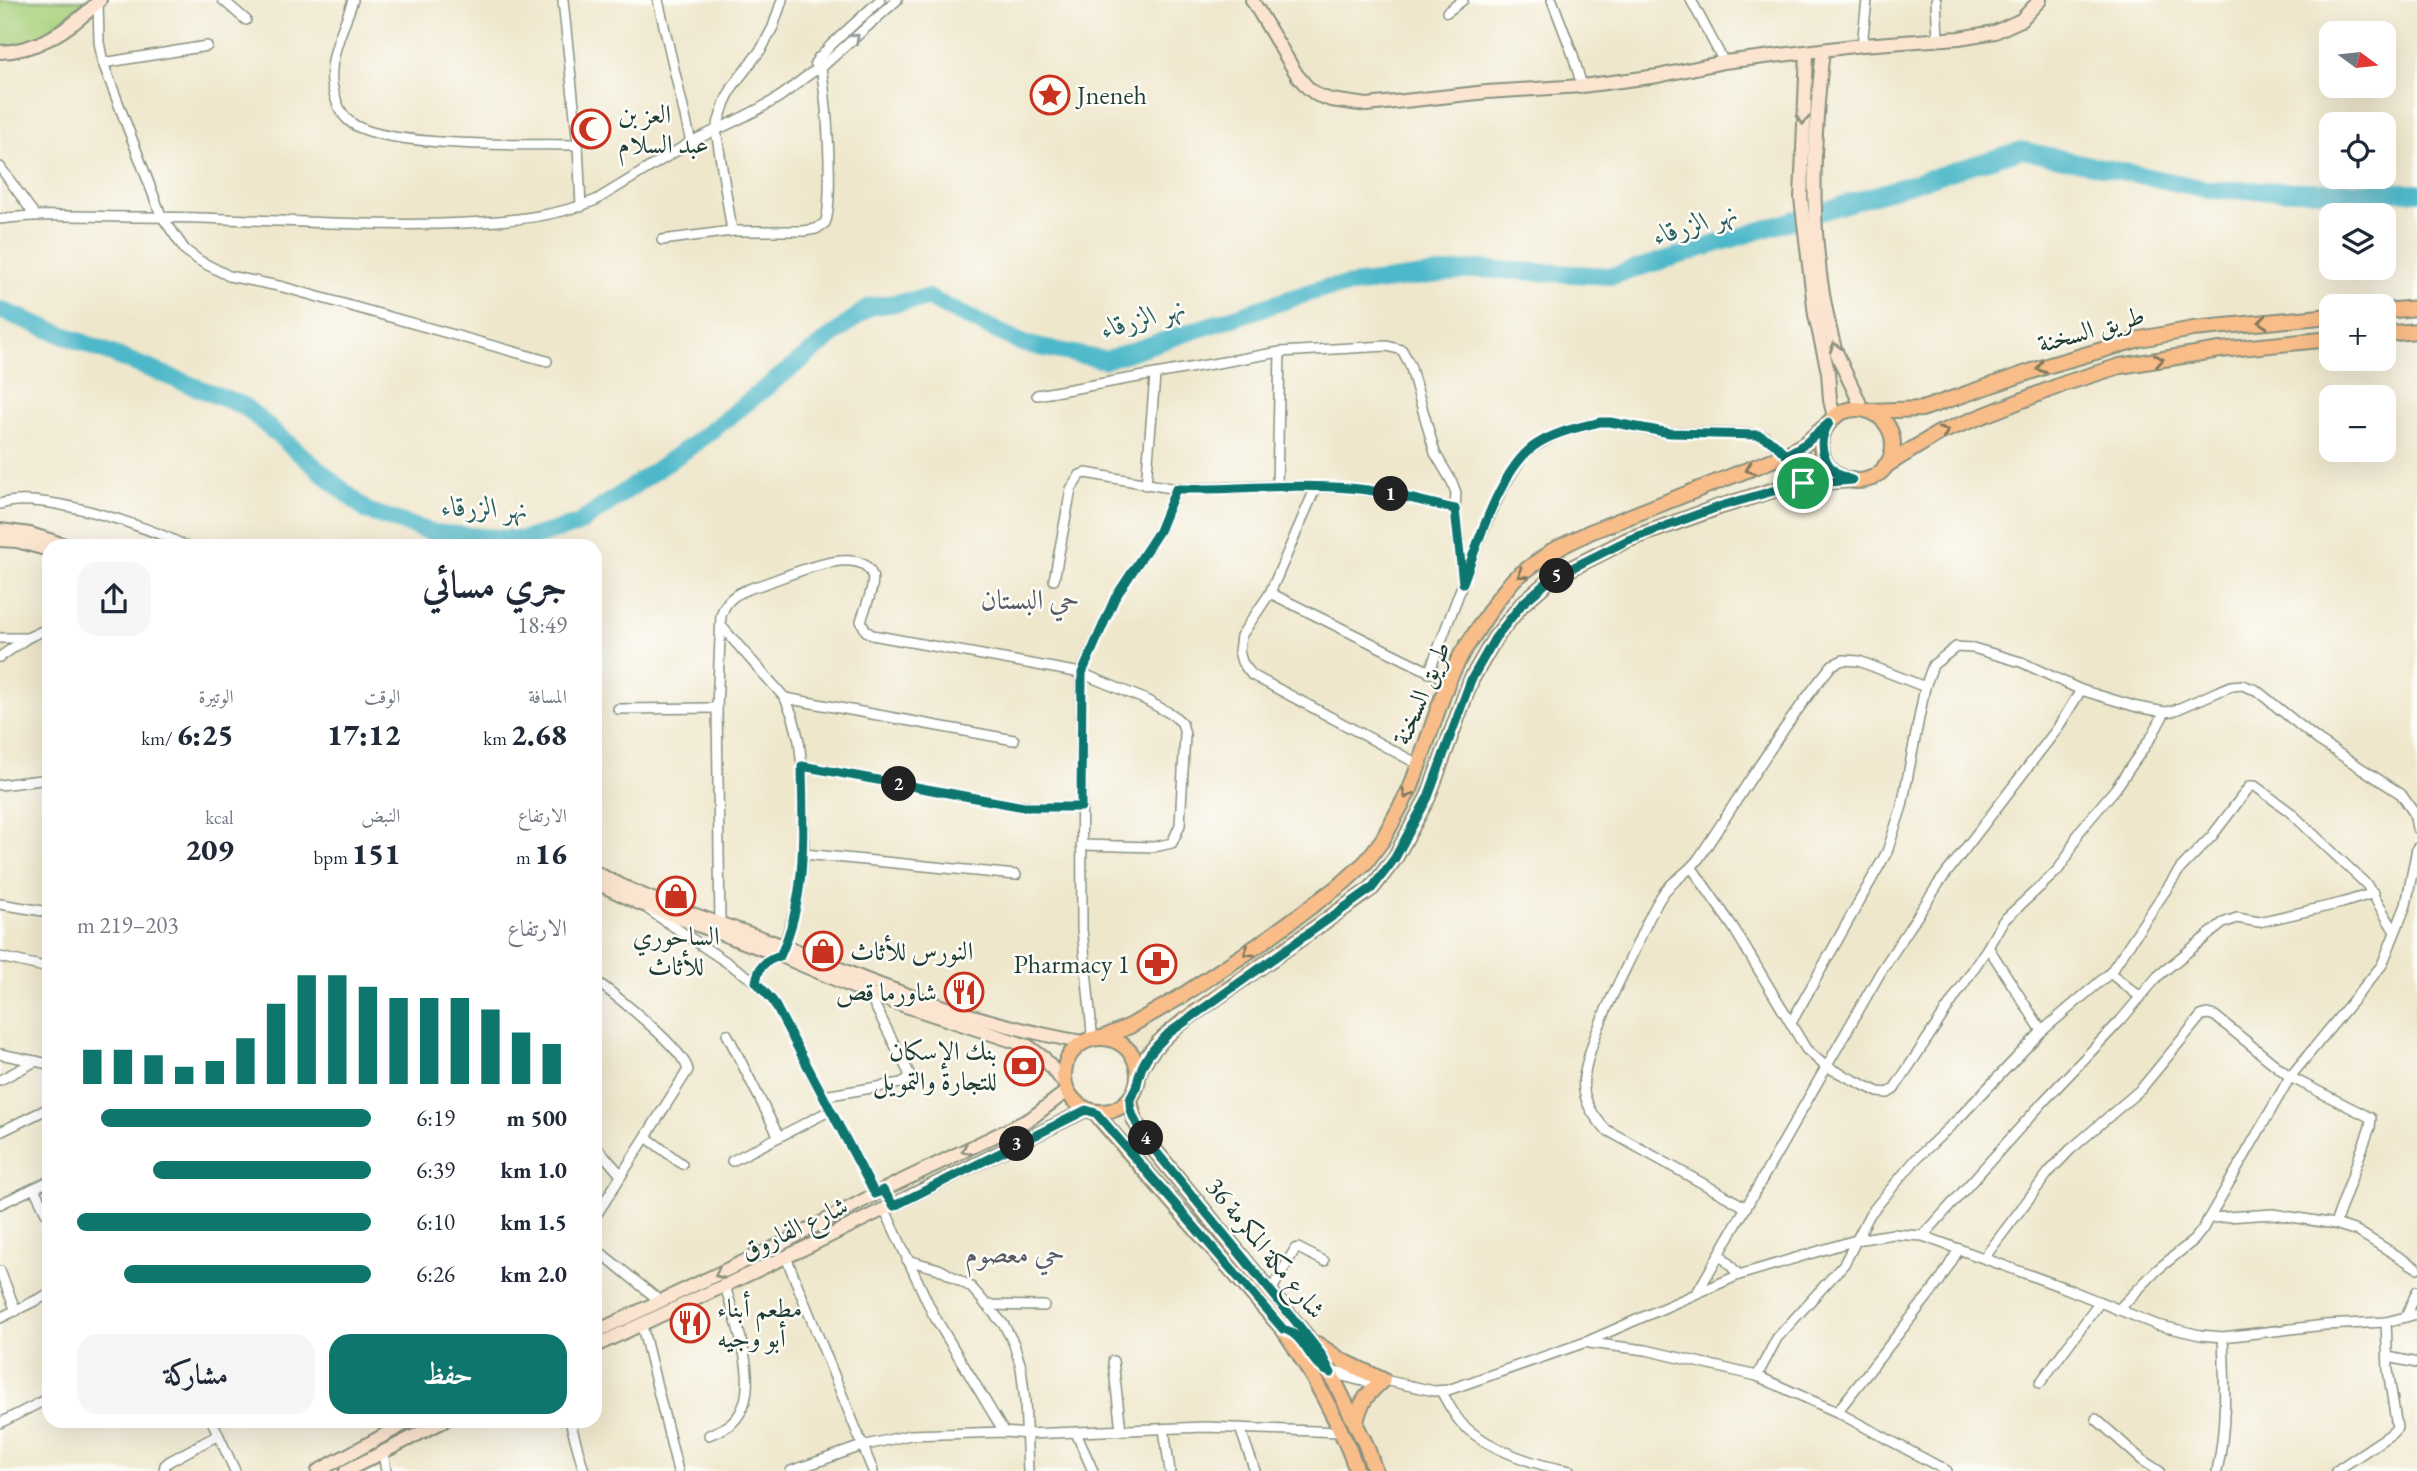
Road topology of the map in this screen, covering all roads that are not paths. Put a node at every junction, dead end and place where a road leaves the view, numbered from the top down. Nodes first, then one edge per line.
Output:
1 (223, 0) edge
2 (353, 0) edge
3 (564, 0) edge
4 (658, 0) edge
5 (782, 0) edge
6 (880, 0) edge
7 (897, 0) edge
8 (1252, 0) edge
9 (1463, 0) edge
10 (1552, 0) edge
11 (1691, 0) edge
12 (1867, 0) edge
13 (1936, 0) edge
14 (2040, 0) edge
15 (99, 1) edge
16 (1447, 12) dead end
17 (247, 20) dead end
18 (1938, 39) junction
19 (1862, 45) junction
20 (207, 46) dead end
21 (1823, 50) junction
22 (0, 52) edge
23 (1807, 52) junction
24 (1724, 62) junction
25 (103, 63) junction
26 (820, 63) junction
27 (1582, 86) junction
28 (716, 130) junction
29 (691, 142) junction
30 (578, 145) junction
31 (0, 167) edge
32 (581, 207) junction
33 (34, 214) junction
34 (161, 215) junction
35 (0, 219) edge
36 (732, 231) junction
37 (662, 240) dead end
38 (2417, 308) edge
39 (2396, 310) edge
40 (2319, 317) edge
41 (2417, 331) edge
42 (2396, 333) edge
43 (2319, 340) edge
44 (1280, 352) junction
45 (547, 361) dead end
46 (1155, 376) junction
47 (1037, 395) dead end
48 (1866, 410) junction
49 (1832, 420) junction
50 (1786, 455) junction
51 (1885, 466) junction
52 (1852, 480) junction
53 (1146, 485) junction
54 (1277, 486) junction
55 (1316, 487) junction
56 (1176, 489) junction
57 (0, 504) edge
58 (1455, 509) junction
59 (0, 530) edge
60 (46, 539) edge
61 (168, 539) edge
62 (0, 540) edge
63 (42, 548) edge
64 (1054, 580) dead end
65 (1463, 583) junction
66 (1270, 593) junction
67 (722, 627) junction
68 (42, 631) edge
69 (0, 638) edge
70 (27, 638) junction
71 (0, 657) edge
72 (1082, 673) junction
73 (1429, 673) junction
74 (1448, 681) junction
75 (1925, 687) junction
76 (2081, 690) junction
77 (785, 698) junction
78 (717, 708) junction
79 (618, 709) dead end
80 (2165, 712) junction
81 (1014, 740) dead end
82 (1418, 764) junction
83 (802, 766) junction
84 (42, 780) edge
85 (0, 785) edge
86 (1081, 807) junction
87 (2417, 828) edge
88 (1081, 845) junction
89 (2417, 848) edge
90 (804, 853) junction
91 (1692, 868) junction
92 (1017, 875) dead end
93 (602, 876) edge
94 (602, 885) edge
95 (2374, 893) junction
96 (0, 904) edge
97 (641, 904) junction
98 (42, 909) edge
99 (720, 924) junction
100 (2395, 932) junction
101 (1989, 947) junction
102 (783, 951) junction
103 (0, 957) edge
104 (42, 966) edge
105 (2110, 973) junction
106 (756, 982) junction
107 (602, 986) edge
108 (869, 994) junction
109 (2139, 996) junction
110 (1791, 1023) junction
111 (2042, 1031) junction
112 (727, 1034) dead end
113 (1091, 1040) junction
114 (0, 1054) edge
115 (36, 1061) junction
116 (42, 1062) edge
117 (1825, 1066) junction
118 (1138, 1074) junction
119 (2290, 1077) junction
120 (0, 1080) edge
121 (1065, 1087) junction
122 (824, 1096) junction
123 (1130, 1099) junction
124 (42, 1111) edge
125 (831, 1111) junction
126 (1091, 1111) junction
127 (0, 1132) edge
128 (646, 1137) junction
129 (779, 1137) junction
130 (602, 1153) edge
131 (732, 1161) dead end
132 (682, 1164) dead end
133 (621, 1175) junction
134 (42, 1184) edge
135 (34, 1188) junction
136 (879, 1192) junction
137 (0, 1204) edge
138 (42, 1205) edge
139 (602, 1206) edge
140 (890, 1208) junction
141 (1745, 1208) junction
142 (2211, 1218) junction
143 (2335, 1224) junction
144 (1923, 1236) junction
145 (1856, 1240) junction
146 (1959, 1249) junction
147 (602, 1254) edge
148 (1720, 1254) junction
149 (786, 1257) junction
150 (1984, 1258) junction
151 (907, 1260) junction
152 (1324, 1261) dead end
153 (2417, 1268) edge
154 (0, 1271) edge
155 (1740, 1275) junction
156 (725, 1286) junction
157 (1271, 1291) junction
158 (2417, 1291) edge
159 (1696, 1294) junction
160 (42, 1298) edge
161 (660, 1301) junction
162 (2100, 1302) junction
163 (986, 1305) junction
164 (1045, 1306) dead end
165 (2118, 1310) junction
166 (16, 1311) junction
167 (2417, 1314) edge
168 (2406, 1317) junction
169 (0, 1318) edge
170 (2386, 1322) junction
171 (642, 1326) junction
172 (602, 1329) edge
173 (1283, 1329) junction
174 (2223, 1337) junction
175 (1310, 1340) junction
176 (1587, 1342) junction
177 (602, 1343) edge
178 (2388, 1357) junction
179 (1113, 1361) dead end
180 (2417, 1363) edge
181 (1331, 1373) junction
182 (1757, 1376) junction
183 (1383, 1380) junction
184 (2040, 1383) dead end
185 (1441, 1391) junction
186 (1322, 1397) junction
187 (42, 1401) edge
188 (1837, 1412) junction
189 (1, 1419) edge
190 (2096, 1419) dead end
191 (1356, 1424) junction
192 (215, 1428) edge
193 (398, 1428) edge
194 (427, 1428) edge
195 (572, 1428) edge
196 (1240, 1428) junction
197 (1164, 1429) junction
198 (1121, 1430) junction
199 (1003, 1432) junction
200 (1340, 1432) junction
201 (1076, 1433) junction
202 (709, 1434) dead end
203 (1027, 1434) junction
204 (218, 1435) junction
205 (862, 1446) junction
206 (383, 1453) junction
207 (164, 1471) edge
208 (235, 1471) edge
209 (318, 1471) edge
210 (346, 1471) edge
211 (386, 1471) edge
212 (584, 1471) edge
213 (678, 1471) edge
214 (791, 1471) edge
215 (873, 1471) edge
216 (1028, 1471) edge
217 (1093, 1471) edge
218 (1170, 1471) edge
219 (1255, 1471) edge
220 (1357, 1471) edge
221 (1375, 1471) edge
222 (1570, 1471) edge
223 (1947, 1471) edge
224 (2160, 1471) edge
225 (2217, 1471) edge
226 (2336, 1471) edge

1 - 17 street
2 - 30 street
3 - 30 street
4 - 29 street
5 - 28 street
6 - 26 street
26 -> 7 street
8 - 27 street
9 - 16 street
10 - 27 street
11 - 24 street
12 - 19 street
13 - 18 street
14 - 18 street
15 - 22 street
15 - 25 street
18 - 19 street
19 - 21 street
20 - 25 street
21 - 23 street
48 -> 21 street
23 - 24 street
23 -> 49 street
24 - 27 street
25 - 34 street
26 - 28 street
26 - 36 street
28 - 29 street
28 - 36 street
29 - 32 street
30 - 32 street
31 - 33 street
32 - 34 street
33 - 34 street
33 - 35 street
34 - 45 street
36 - 37 street
38 - 39 main road
40 -> 48 main road, طريق السخنة
41 - 42 main road
51 -> 43 main road, طريق السخنة
44 - 46 street
44 - 54 street
44 - 58 street
46 - 47 street
46 - 53 street
48 - 49 main road
48 - 51 main road
49 - 50 main road, طريق السخنة
49 - 52 main road
50 - 65 street
50 -> 74 main road, طريق السخنة
51 - 52 main road
52 - 118 main road, طريق السخنة
53 - 56 street
53 - 64 street
54 - 55 street
54 - 56 street
55 - 58 street
55 - 66 street
56 - 72 street
57 - 61 street
58 - 65 street
59 - 60 street
62 - 63 street
65 - 73 street
66 - 73 street
66 - 82 street
67 - 72 street
67 - 77 street
67 - 78 street
68 - 70 street
69 - 70 street
70 - 71 street
72 - 86 street
72 - 88 street
73 - 74 street
74 - 82 main road, طريق السخنة
75 - 76 street
75 - 91 street
75 - 110 street
76 - 80 street
76 - 117 street
77 - 81 street
77 - 83 street
78 - 79 street
78 - 99 street
80 - 87 street
80 - 101 street
82 -> 113 main road, طريق السخنة
83 - 86 street
83 - 90 street
84 - 85 street
86 - 88 street
88 - 113 street
89 - 100 street
90 - 92 street
90 - 102 street
91 - 110 street
91 - 141 street
93 - 99 street
94 - 97 street
95 - 100 street
95 - 105 street
95 - 109 street
96 - 98 street
97 - 102 street
97 - 106 street
99 - 102 street
100 - 119 street
101 - 111 street
101 - 117 street
102 - 106 street
102 - 108 street
102 - 113 street
103 - 104 street
105 - 109 street
105 - 111 street
106 - 122 street
107 - 128 street
108 - 121 street
108 - 122 street
109 - 144 street
110 - 117 street
111 - 145 street
112 - 129 street
113 - 118 main road
113 - 121 main road
114 - 115 street
115 - 116 street
115 - 120 street
117 - 141 street
118 - 123 main road
119 - 142 street
119 - 143 street
119 - 150 street
121 - 126 main road
121 -> 136 street, شارع الفاروق
122 - 125 street
123 - 126 main road
123 - 157 main road, شارع مكة المكرمة 36
124 - 127 street
125 - 129 street
125 - 136 street
126 - 140 street, شارع الفاروق
126 - 173 main road, شارع مكة المكرمة 36
128 - 132 street
128 - 133 street
129 - 131 street
130 - 133 street
133 - 139 street
134 - 135 street
135 - 137 street
135 - 138 street
136 - 140 street
136 -> 161 street, شارع الفاروق
140 - 149 street, شارع الفاروق
140 - 151 street
141 - 148 street
142 - 143 street
142 - 165 street
143 - 153 street
144 - 145 street
144 - 146 street
145 - 155 street
145 - 182 street
146 - 150 street
146 - 188 street
147 - 161 street
148 - 155 street
148 - 159 street
149 - 156 street, شارع الفاروق
149 - 205 street
150 - 162 street
151 - 163 street
151 - 199 street
152 - 157 street
154 - 166 street
155 - 159 street
156 - 171 street, شارع الفاروق
156 - 202 street
157 - 175 main road, شارع مكة المكرمة 36
158 - 168 street
159 - 176 street
160 - 166 street
161 - 172 street, شارع الفاروق
162 - 165 street
162 - 184 street
163 - 164 street
163 - 203 street
165 - 174 street
166 - 169 street
167 - 168 street
168 - 170 street
170 - 174 street
170 - 178 street
171 - 177 street, شارع الفاروق
171 - 213 street
173 - 181 main road
173 - 186 main road, شارع مكة المكرمة 36
174 - 225 street
175 - 181 main road, شارع مكة المكرمة 36
175 - 183 main road
176 - 182 street
176 - 185 street
178 - 180 street
178 - 226 street
179 - 198 street
181 - 183 street
181 - 186 main road
181 - 191 main road, شارع مكة المكرمة 36
182 - 188 street
183 - 185 street
183 - 191 main road
185 - 222 street
186 - 200 main road, شارع مكة المكرمة 36
187 - 189 street
188 - 223 street
190 - 224 street
191 - 221 main road, شارع مكة المكرمة 36
192 - 204 street
193 - 209 street
194 - 206 street
195 - 212 street
196 - 197 street
196 - 200 street
196 - 219 street
197 - 198 street
197 - 218 street
198 - 201 street
199 - 203 street
199 - 205 street
200 - 220 main road, شارع مكة المكرمة 36
201 - 203 street
201 - 217 street
203 - 216 street
204 - 207 street
204 - 208 street
205 - 214 street
205 - 215 street
206 - 210 street
206 - 211 street

